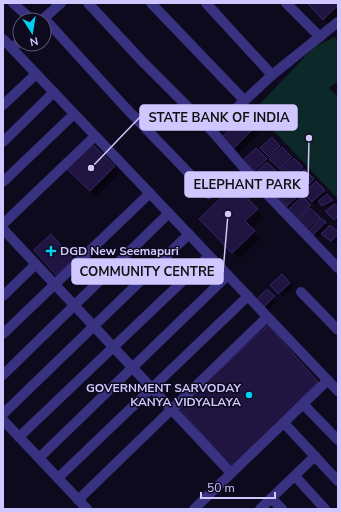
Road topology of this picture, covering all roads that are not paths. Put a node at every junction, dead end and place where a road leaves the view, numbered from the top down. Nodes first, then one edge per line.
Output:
1 (13, 3) edge
2 (88, 3) edge
3 (151, 3) edge
4 (206, 3) edge
5 (286, 3) edge
6 (59, 4) edge
7 (23, 12) edge
8 (50, 12) edge
9 (338, 22) edge
10 (52, 29) edge
11 (320, 37) junction
12 (3, 39) edge
13 (12, 48) edge
14 (16, 52) edge
15 (36, 74) junction
16 (272, 75) junction
17 (54, 92) junction
18 (244, 100) junction
19 (3, 103) edge
20 (74, 114) junction
21 (212, 131) junction
22 (95, 136) junction
23 (3, 142) edge
24 (3, 182) edge
25 (150, 193) junction
26 (208, 194) dead end
27 (169, 214) junction
28 (3, 224) edge
29 (3, 229) edge
30 (189, 234) junction
31 (209, 256) junction
32 (36, 264) junction
33 (338, 268) edge
34 (228, 275) junction
35 (55, 284) junction
36 (301, 292) dead end
37 (3, 296) edge
38 (248, 296) junction
39 (74, 305) junction
40 (267, 317) junction
41 (94, 326) junction
42 (338, 330) edge
43 (3, 334) edge
44 (113, 347) junction
45 (133, 367) junction
46 (3, 375) edge
47 (328, 380) junction
48 (152, 388) junction
49 (338, 391) edge
50 (303, 404) junction
51 (172, 409) junction
52 (3, 414) edge
53 (3, 420) edge
54 (284, 423) junction
55 (19, 437) junction
56 (338, 440) edge
57 (315, 456) junction
58 (39, 458) junction
59 (231, 473) junction
60 (294, 476) junction
61 (58, 478) junction
62 (338, 481) edge
63 (271, 498) junction
64 (78, 500) junction
65 (201, 507) edge
66 (87, 509) edge
67 (260, 509) edge
68 (282, 509) edge
69 (325, 509) edge

1 - 7 street
2 - 21 street
3 - 18 street
4 - 16 street
5 - 11 street
6 - 8 street
9 - 11 street
10 - 26 street
11 - 16 street
12 - 13 street
14 - 15 street
15 - 17 street
15 - 19 street
16 - 18 street
17 - 20 street
17 - 23 street
18 - 21 street
20 - 22 street
20 - 24 street
21 - 33 street
22 - 25 street
22 - 28 street
25 - 27 street
25 - 35 street
27 - 30 street
27 - 39 street
29 - 32 street
30 - 31 street
30 - 41 street
31 - 34 street
31 - 44 street
32 - 35 street
32 - 37 street
34 - 38 street
34 - 45 street
35 - 39 street
35 - 43 street
36 - 42 street
38 - 40 street
38 - 48 street
39 - 41 street
39 - 46 street
40 - 47 street
40 - 51 street
41 - 44 street
41 - 52 street
44 - 45 street
44 - 55 street
45 - 48 street
45 - 58 street
47 - 49 street
47 - 50 street
48 - 51 street
48 - 61 street
50 - 54 street
50 - 56 street
51 - 59 street
51 - 64 street
53 - 55 street
54 - 57 street
54 - 59 street
55 - 58 street
57 - 60 street
57 - 62 street
58 - 61 street
59 - 65 street
60 - 63 street
60 - 69 street
61 - 64 street
63 - 67 street
63 - 68 street
64 - 66 street

